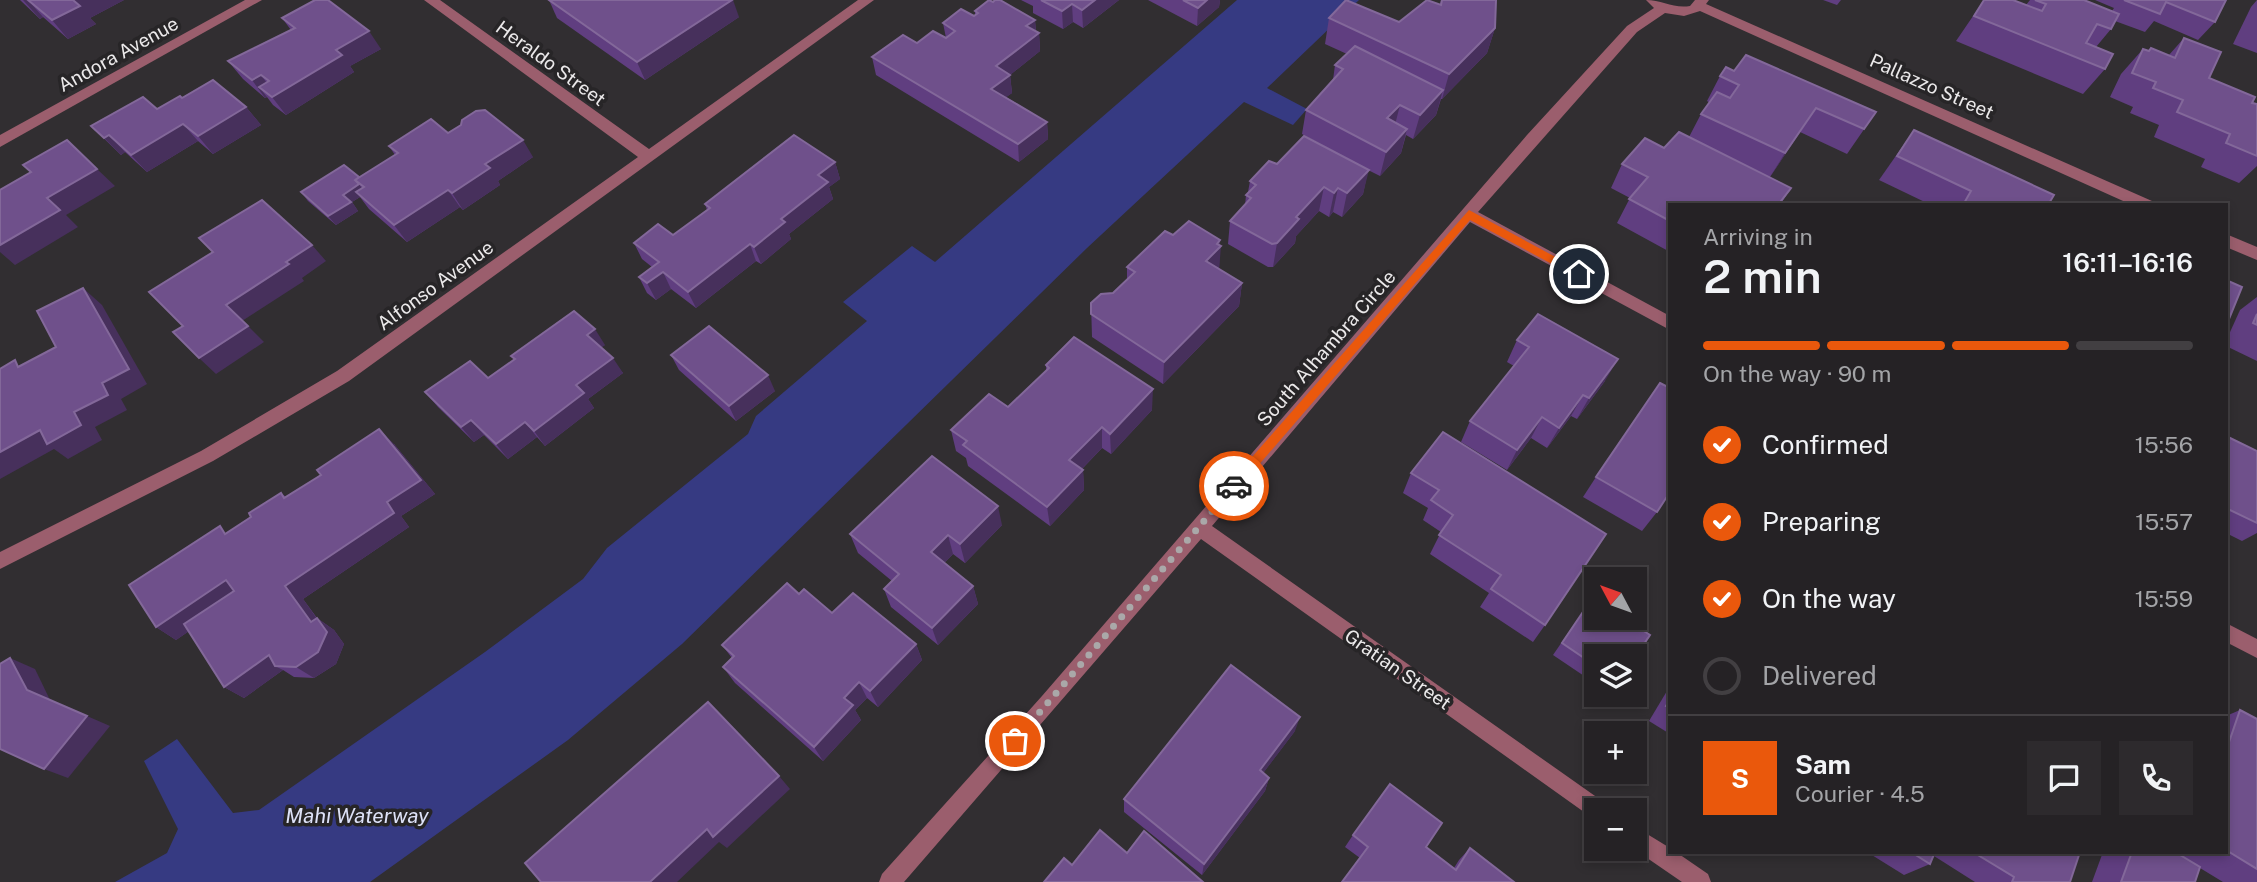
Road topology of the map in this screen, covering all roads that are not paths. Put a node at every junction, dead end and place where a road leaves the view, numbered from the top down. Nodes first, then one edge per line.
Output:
1 (255, 0) edge
2 (431, 0) edge
3 (867, 0) edge
4 (1701, 3) edge
5 (1658, 4) edge
6 (0, 142) edge
7 (648, 156) junction
8 (2143, 203) edge
9 (1469, 214) junction
10 (2228, 241) edge
11 (2257, 254) edge
12 (1668, 323) edge
13 (1198, 527) junction
14 (0, 561) edge
15 (2228, 633) edge
16 (2257, 649) edge
17 (1584, 800) edge
18 (1647, 845) edge
19 (890, 882) edge
20 (1700, 882) edge

1 - 6 street, Andora Avenue
2 - 7 street, Heraldo Street
3 - 7 street, Alfonso Avenue
4 - 5 street
4 - 8 street, Pallazzo Street
5 - 9 street, South Alhambra Circle
7 - 14 street, Alfonso Avenue
9 - 12 street
9 - 13 street, South Alhambra Circle
10 - 11 street
13 - 17 street, Gratian Street
13 - 19 street, South Alhambra Circle
15 - 16 street
18 - 20 street

